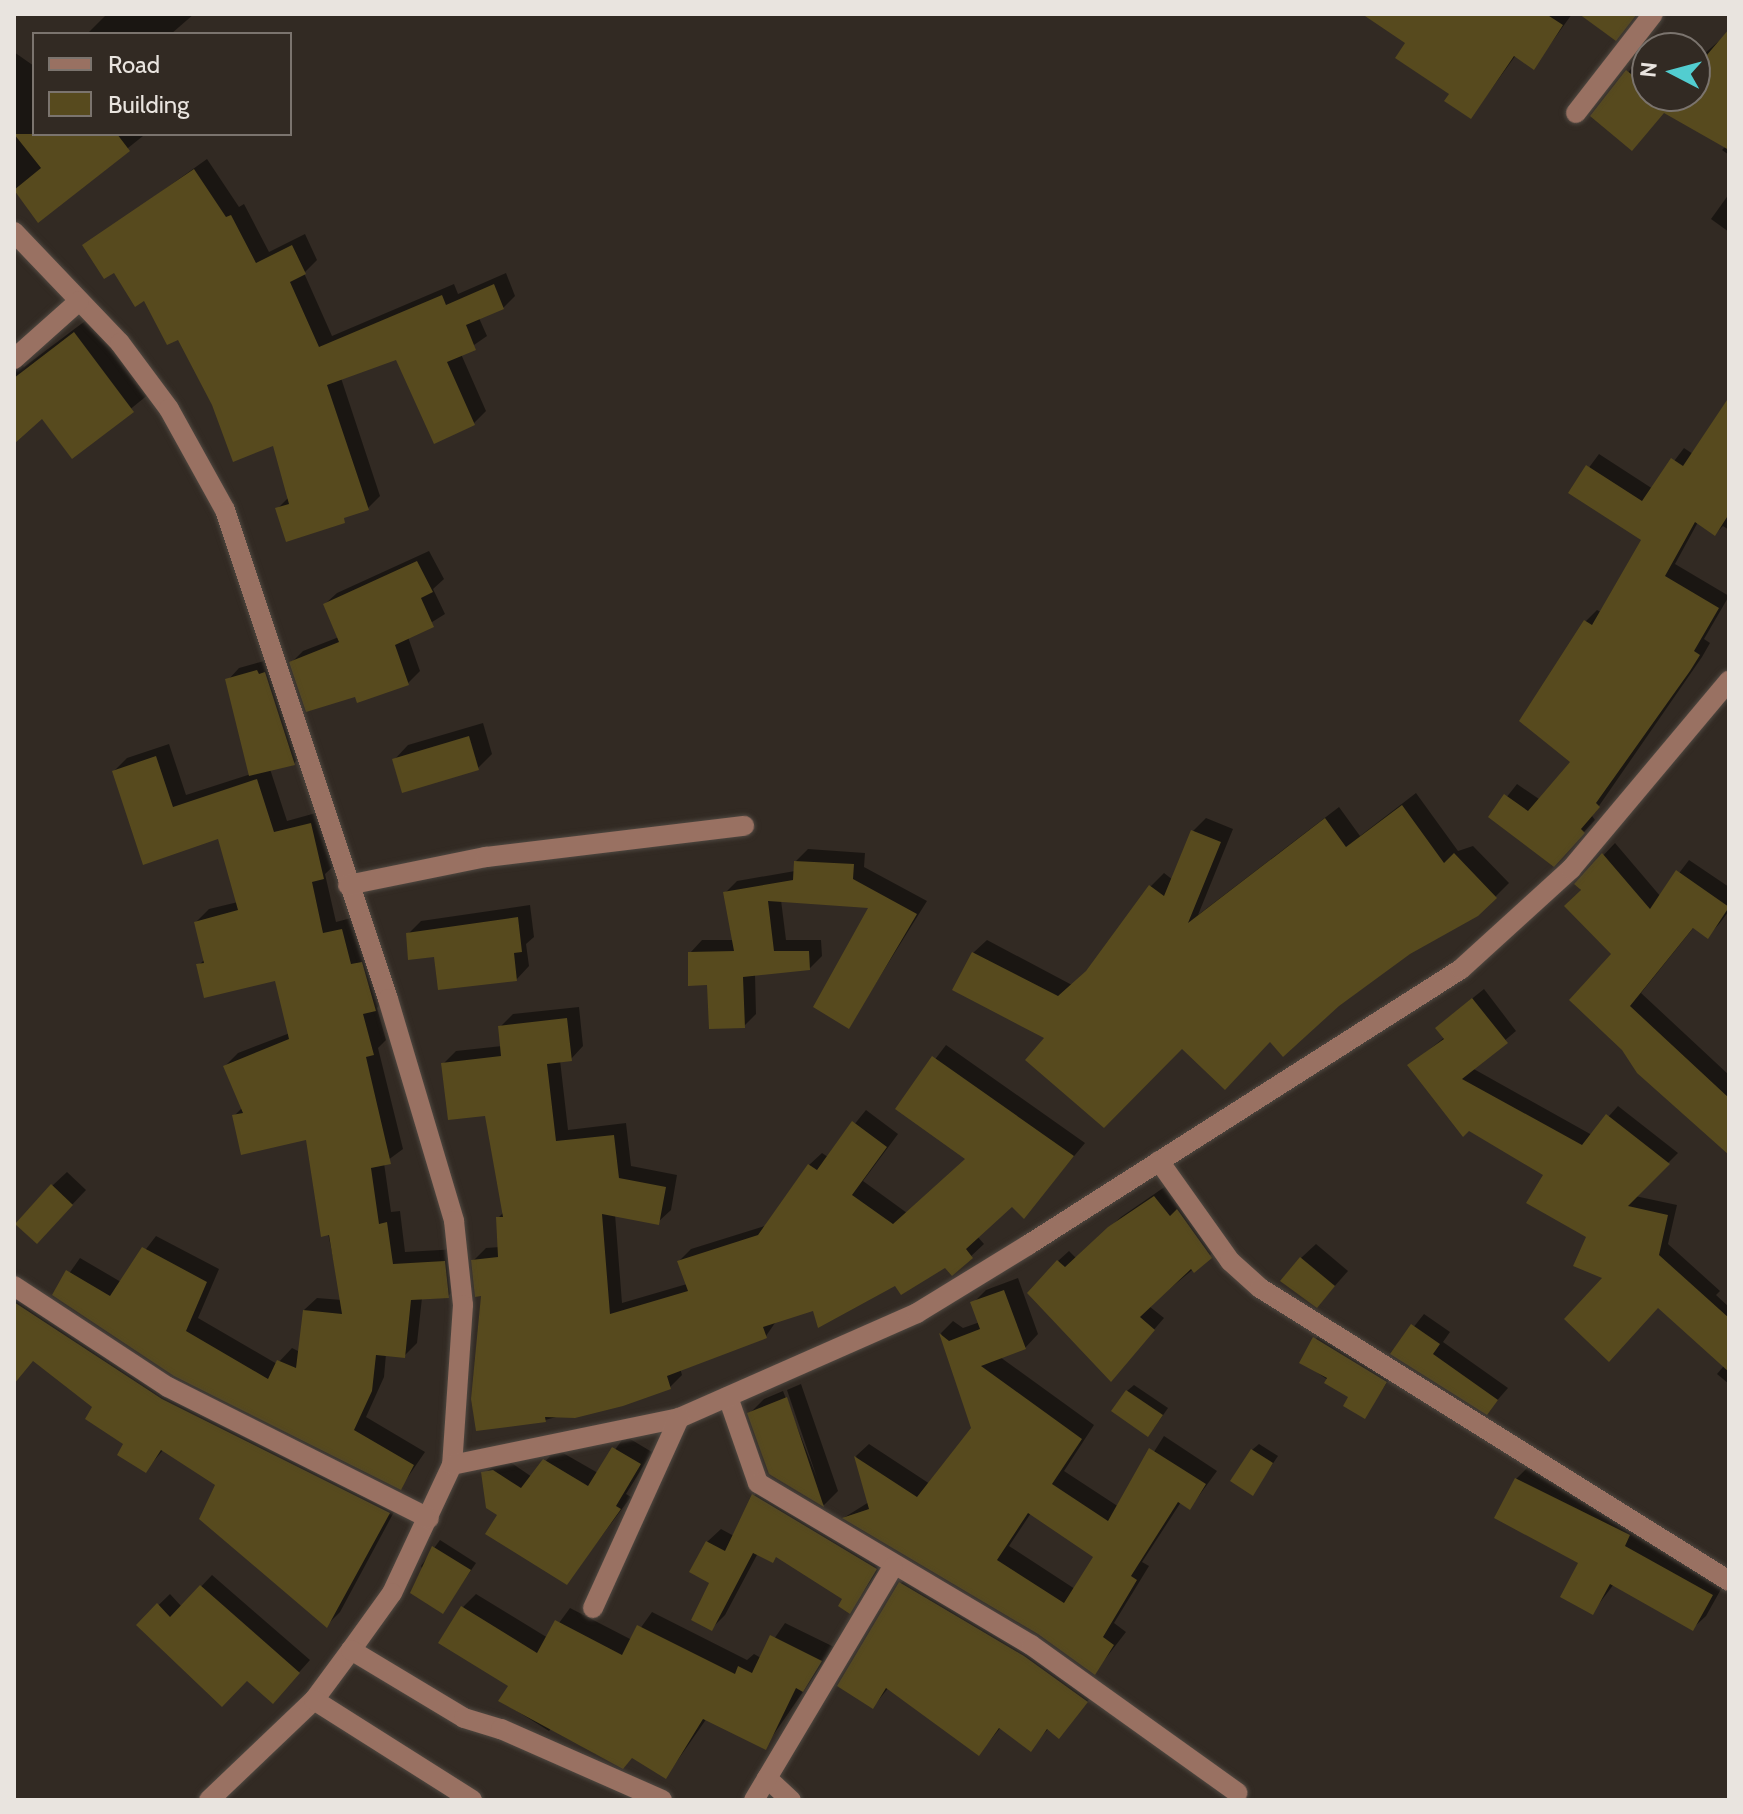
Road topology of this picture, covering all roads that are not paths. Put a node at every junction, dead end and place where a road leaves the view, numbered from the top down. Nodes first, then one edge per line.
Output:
1 (1653, 14) edge
2 (1576, 113) dead end
3 (14, 232) edge
4 (79, 301) junction
5 (14, 359) edge
6 (1729, 681) edge
7 (744, 826) dead end
8 (348, 885) junction
9 (1159, 1161) junction
10 (14, 1286) edge
11 (728, 1397) junction
12 (679, 1418) junction
13 (452, 1465) junction
14 (429, 1518) junction
15 (893, 1567) junction
16 (1729, 1581) edge
17 (593, 1608) dead end
18 (351, 1650) junction
19 (314, 1700) junction
20 (767, 1778) junction
21 (1238, 1793) dead end
22 (209, 1800) edge
23 (472, 1800) edge
24 (662, 1800) edge
25 (754, 1800) edge
26 (791, 1800) edge

1 - 2 street
3 - 4 street
4 - 5 street
4 - 8 street
6 - 9 street
7 - 8 street
8 - 13 street
9 - 11 street
9 - 16 street
10 - 14 street
11 - 12 street
11 - 15 street
12 - 13 street
12 - 17 street
13 - 14 street
14 - 18 street
15 - 20 street
15 - 21 street
18 - 19 street
18 - 24 street
19 - 22 street
19 - 23 street
20 - 25 street
20 - 26 street

